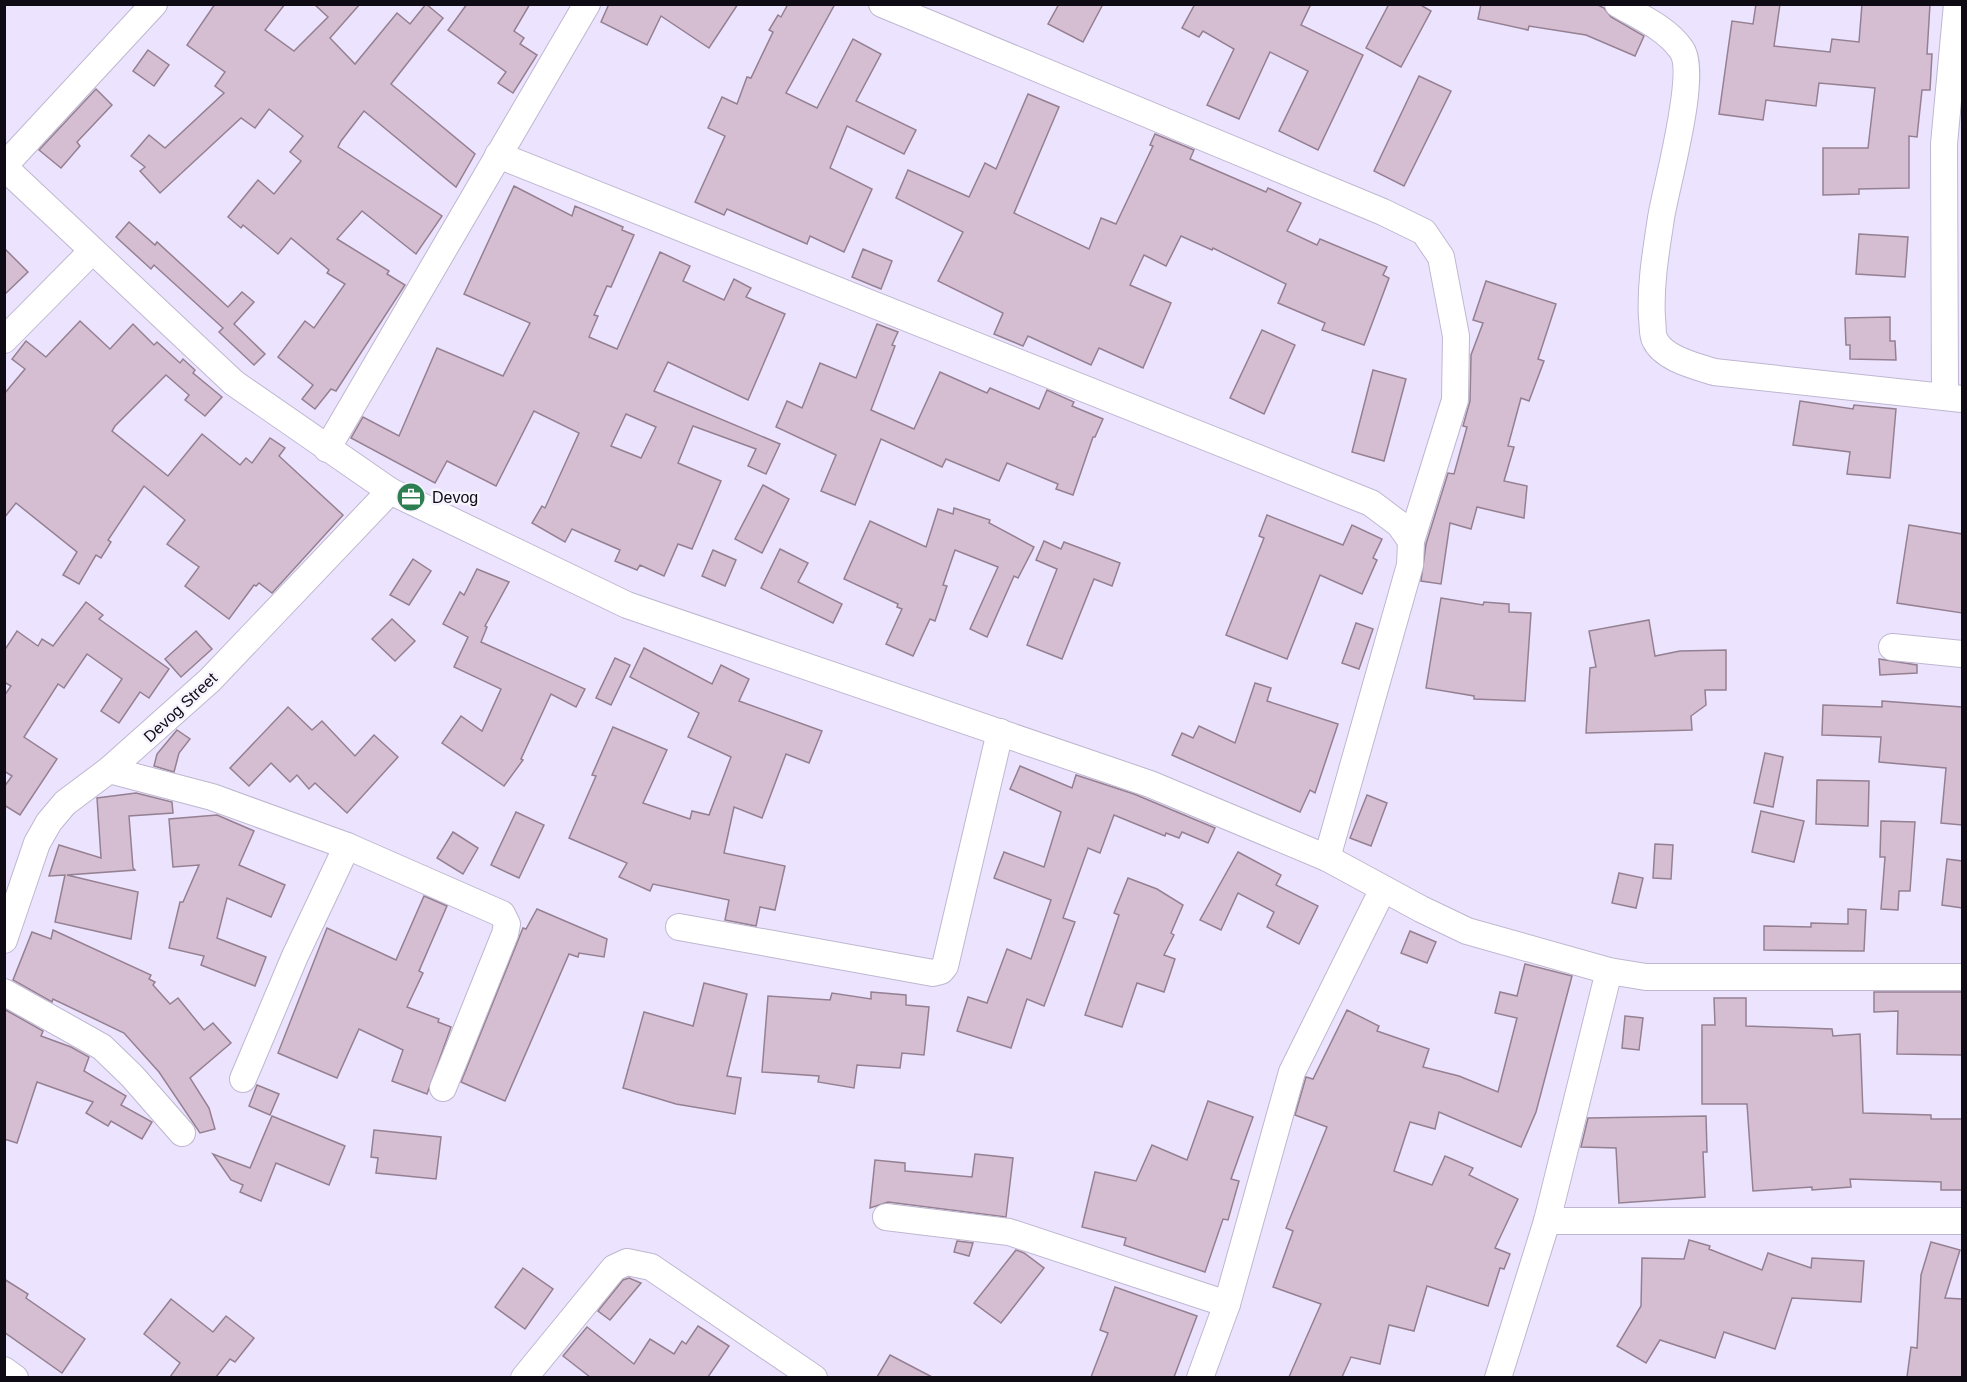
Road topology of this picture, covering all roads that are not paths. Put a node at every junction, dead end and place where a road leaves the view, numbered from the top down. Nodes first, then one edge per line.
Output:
1 (154, 4) edge
2 (587, 4) edge
3 (882, 4) edge
4 (1618, 4) edge
5 (1957, 4) edge
6 (1953, 144) edge
7 (498, 155) junction
8 (4, 167) edge
9 (92, 251) junction
10 (4, 340) edge
11 (1954, 398) edge
12 (327, 449) junction
13 (390, 491) junction
14 (1411, 541) junction
15 (1892, 648) dead end
16 (1962, 654) edge
17 (1000, 732) junction
18 (109, 770) junction
19 (347, 846) junction
20 (1327, 858) junction
21 (1383, 889) junction
22 (10, 901) edge
23 (679, 927) dead end
24 (4, 940) edge
25 (1609, 971) junction
26 (1962, 976) edge
27 (4, 992) edge
28 (243, 1079) dead end
29 (443, 1088) dead end
30 (182, 1133) dead end
31 (886, 1217) dead end
32 (1547, 1221) junction
33 (1962, 1221) edge
34 (1227, 1304) junction
35 (4, 1370) edge
36 (15, 1377) edge
37 (524, 1377) edge
38 (814, 1377) edge
39 (1200, 1377) edge
40 (1497, 1377) edge

1 - 8 street
2 - 7 street
3 - 14 street
4 - 11 street
5 - 6 street
6 - 11 street
7 - 12 street
7 - 14 street
8 - 9 street
9 - 10 street
9 - 12 street
12 - 13 street
13 - 17 street
13 - 18 street, Devog Street
14 - 20 street
15 - 16 street
17 - 20 street
17 - 23 street
18 - 19 street
18 - 22 street, Devog Street
19 - 28 street
19 - 29 street
20 - 21 street
21 - 25 street
21 - 34 street
22 - 24 street, Devog Street
25 - 26 street
25 - 32 street
27 - 30 street
31 - 34 street
32 - 33 street
32 - 40 street
34 - 39 street
35 - 36 street
37 - 38 street

